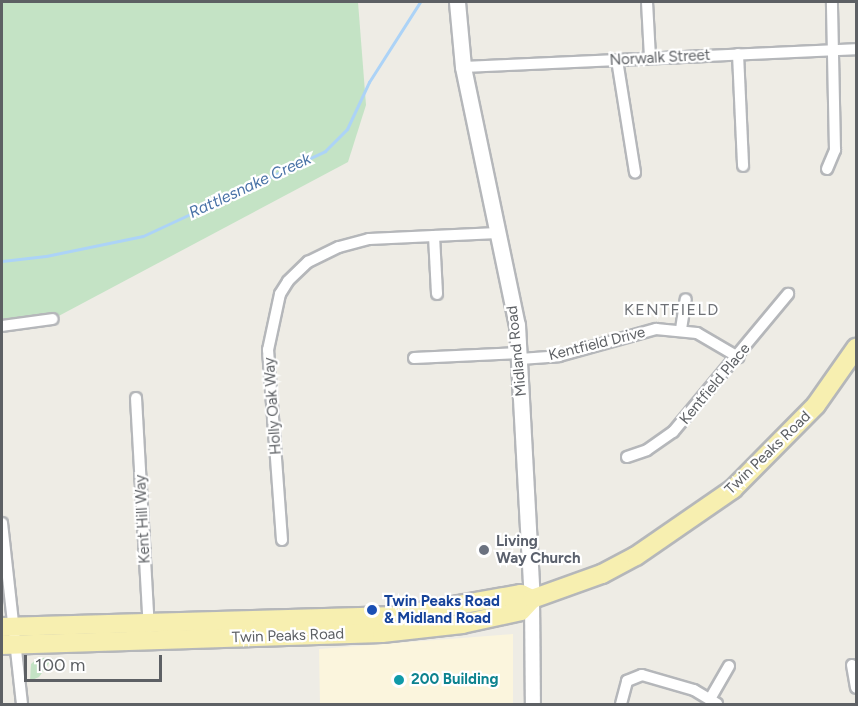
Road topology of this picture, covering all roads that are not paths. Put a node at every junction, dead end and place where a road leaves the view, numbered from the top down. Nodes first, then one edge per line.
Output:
1 (457, 2) edge
2 (647, 2) edge
3 (832, 2) edge
4 (856, 49) edge
5 (833, 50) junction
6 (738, 54) junction
7 (650, 58) junction
8 (617, 60) junction
9 (463, 67) junction
10 (743, 166) dead end
11 (827, 169) dead end
12 (635, 173) dead end
13 (498, 233) junction
14 (434, 236) junction
15 (437, 294) dead end
16 (788, 294) dead end
17 (686, 299) dead end
18 (53, 319) dead end
19 (2, 326) edge
20 (681, 329) junction
21 (856, 348) edge
22 (520, 356) junction
23 (738, 357) junction
24 (414, 358) dead end
25 (136, 398) dead end
26 (627, 457) dead end
27 (2, 523) edge
28 (282, 540) dead end
29 (532, 599) junction
30 (149, 633) junction
31 (8, 636) edge
32 (852, 665) dead end
33 (729, 666) dead end
34 (856, 688) edge
35 (714, 702) edge
36 (22, 705) edge
37 (533, 705) edge
38 (621, 705) edge

1 - 9 main road, Midland Road
2 - 7 street
3 - 5 street
4 - 5 street, Norwalk Street
5 - 6 street, Norwalk Street
5 - 11 street
6 - 7 street, Norwalk Street
6 - 10 street
7 - 8 street, Norwalk Street
8 - 9 street, Norwalk Street
8 - 12 street
9 - 13 main road, Midland Road
13 - 14 street, Holly Oak Way
13 - 22 main road, Midland Road
14 - 15 street
14 - 28 street, Holly Oak Way
16 - 23 street, Kentfield Place
17 - 20 street
18 - 19 street
20 - 22 street, Kentfield Drive
20 - 23 street, Kentfield Drive
21 - 29 main road, Twin Peaks Road
22 - 24 street, Kentfield Drive
22 - 29 main road, Midland Road
23 - 26 street, Kentfield Place
25 - 30 street, Kent Hill Way
27 - 31 street
29 - 30 main road, Twin Peaks Road
29 - 37 street, Midland Road
30 - 31 main road, Twin Peaks Road
31 - 36 street
32 - 34 street
33 - 35 street
35 - 38 street

